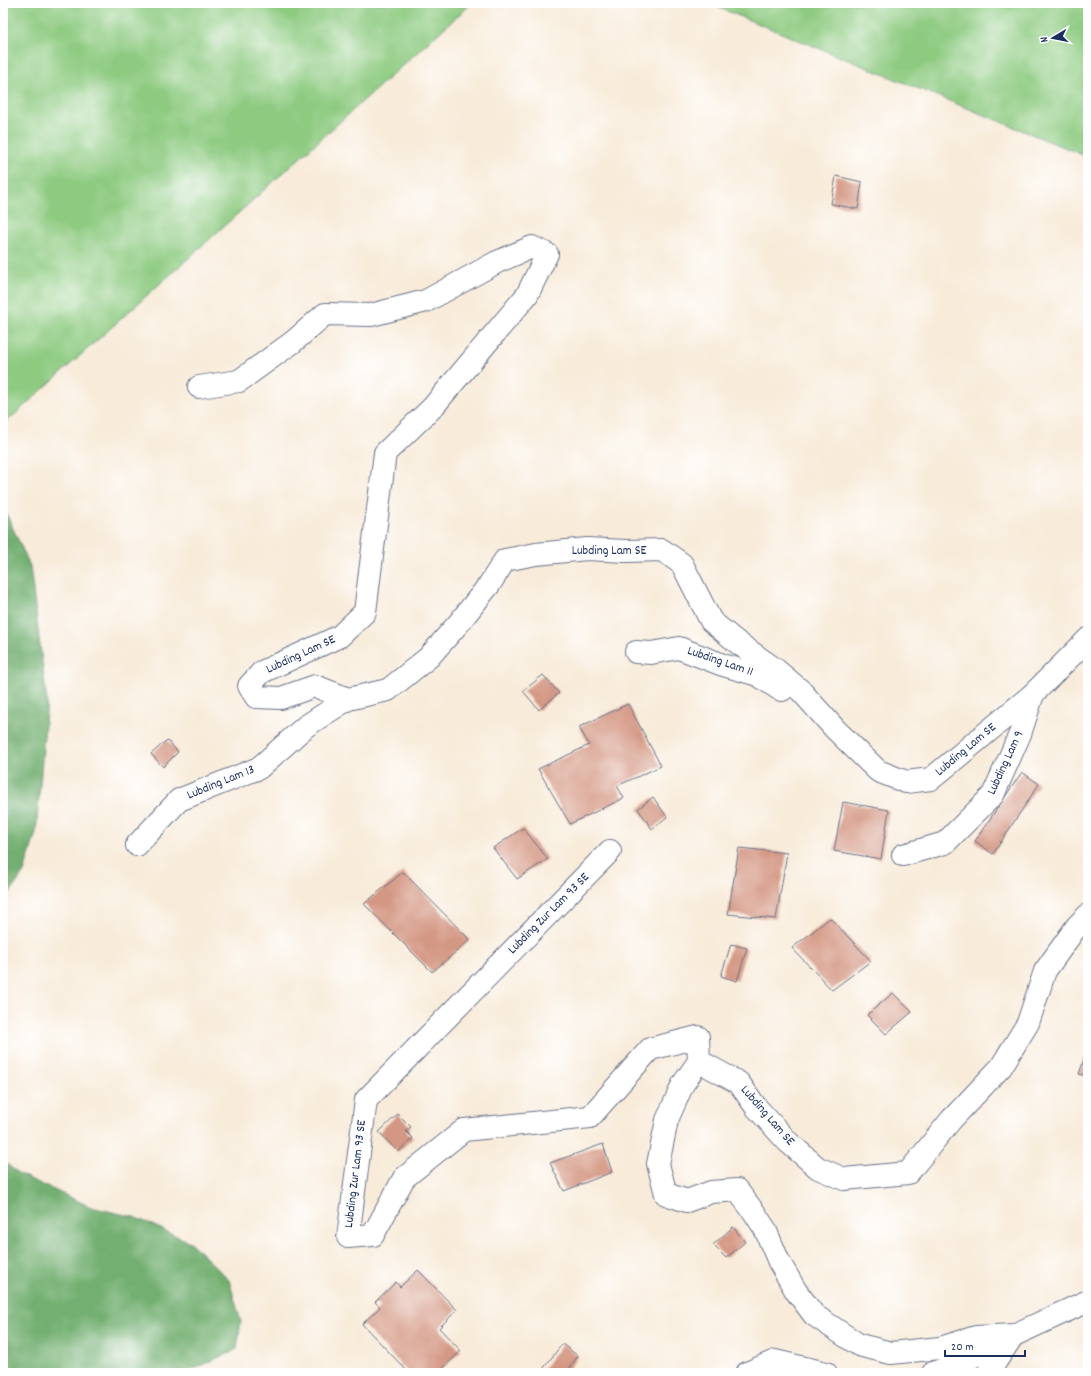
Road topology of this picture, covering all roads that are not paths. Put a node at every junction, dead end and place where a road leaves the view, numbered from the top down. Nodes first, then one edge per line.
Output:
1 (199, 387) dead end
2 (1088, 639) edge
3 (636, 652) dead end
4 (801, 691) junction
5 (1033, 694) junction
6 (348, 699) junction
7 (137, 845) dead end
8 (610, 851) dead end
9 (903, 855) dead end
10 (1088, 915) edge
11 (700, 1060) junction
12 (1088, 1301) edge
13 (1014, 1335) junction
14 (747, 1373) edge
15 (826, 1373) edge
16 (933, 1373) edge
17 (988, 1373) edge

1 - 6 street, Lubding Lam SE
2 - 5 street, Lubding Lam SE
3 - 4 street, Lubding Lam 11
4 - 5 street, Lubding Lam SE
4 - 6 street, Lubding Lam SE
5 - 9 street, Lubding Lam 9
6 - 7 street, Lubding Lam 13
8 - 11 street, Lubding Zur Lam 93 SE
10 - 11 street, Lubding Lam SE
11 - 13 street
12 - 13 street
13 - 16 street
13 - 17 street
14 - 15 street

